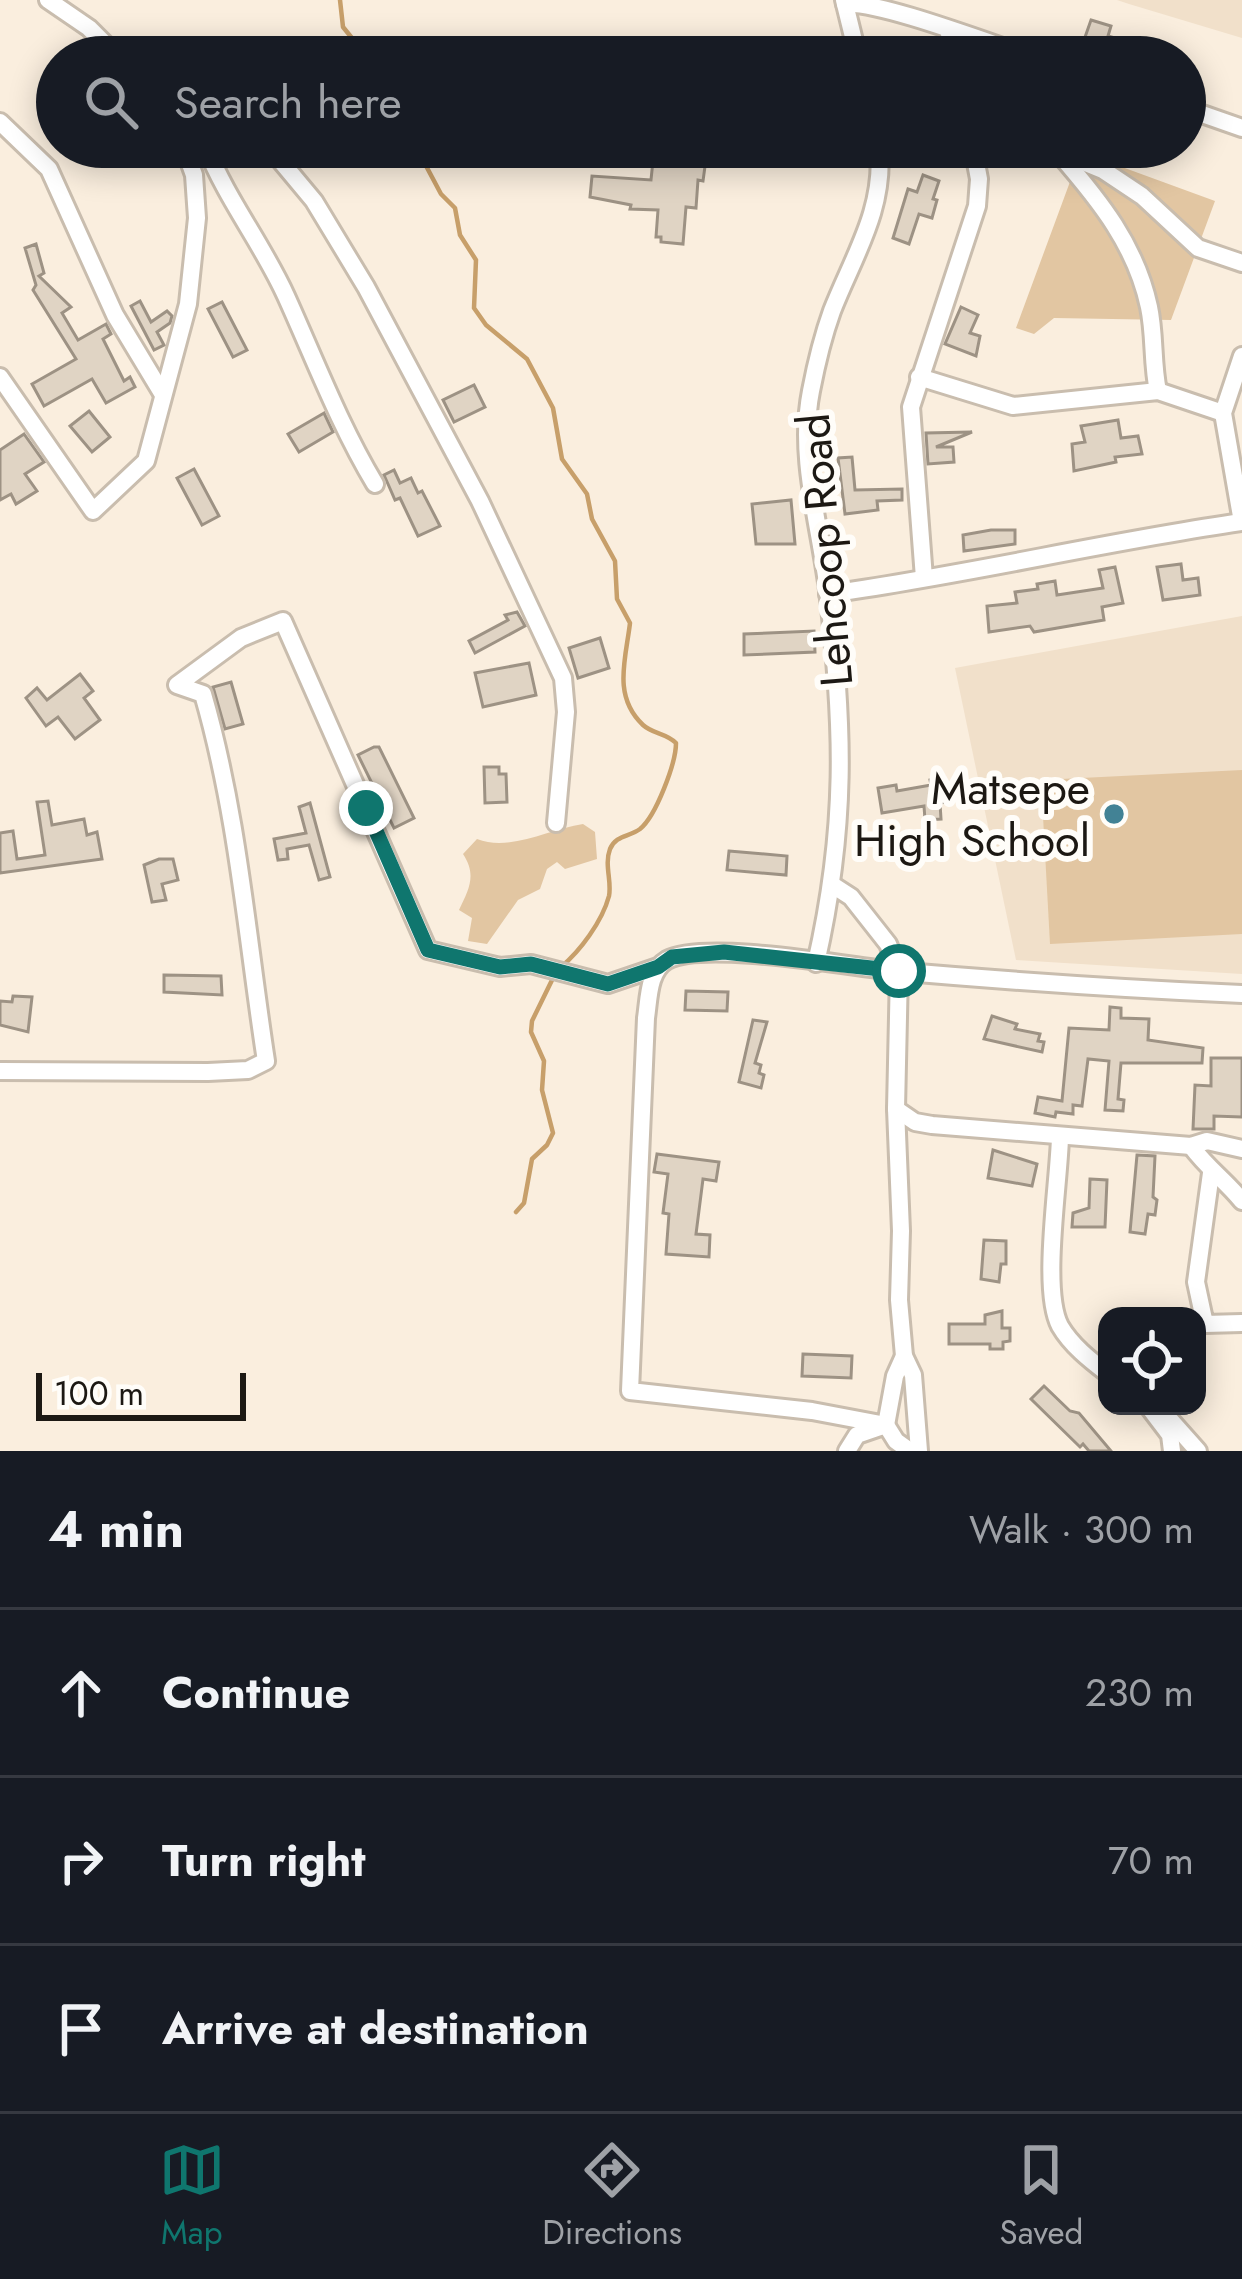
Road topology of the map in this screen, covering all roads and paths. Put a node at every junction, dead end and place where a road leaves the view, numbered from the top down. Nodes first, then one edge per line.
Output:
1 (48, 0) edge
2 (844, 2) edge
3 (96, 36) edge
4 (853, 36) edge
5 (931, 36) edge
6 (1206, 115) edge
7 (0, 122) edge
8 (1242, 128) edge
9 (36, 157) edge
10 (48, 168) edge
11 (192, 168) edge
12 (214, 168) edge
13 (285, 168) edge
14 (879, 168) edge
15 (977, 168) edge
16 (1069, 168) edge
17 (1098, 168) edge
18 (1242, 263) edge
19 (1242, 356) edge
20 (0, 377) edge
21 (919, 377) junction
22 (1158, 391) junction
23 (163, 393) junction
24 (1223, 413) junction
25 (375, 484) dead end
26 (1242, 522) edge
27 (924, 578) junction
28 (828, 593) junction
29 (556, 823) dead end
30 (834, 886) junction
31 (816, 962) junction
32 (658, 967) junction
33 (899, 971) junction
34 (1242, 994) edge
35 (0, 1071) edge
36 (896, 1108) junction
37 (1060, 1137) junction
38 (1192, 1146) junction
39 (1242, 1149) edge
40 (1217, 1175) junction
41 (1242, 1183) edge
42 (1242, 1201) edge
43 (1242, 1323) edge
44 (904, 1356) junction
45 (1098, 1365) edge
46 (1155, 1415) edge
47 (1166, 1415) edge
48 (901, 1444) edge
49 (848, 1451) edge
50 (1172, 1451) edge
51 (1198, 1451) edge

1 - 3 street
2 - 4 street
2 - 5 street
6 - 8 street
7 - 9 street
10 - 23 street
11 - 23 street
12 - 25 street
13 - 29 street
14 - 28 street, Lehcoop Road
15 - 21 street
16 - 22 street
17 - 18 street
19 - 24 street
20 - 23 street
21 - 22 street
21 - 27 street
22 - 24 street
24 - 26 street
26 - 27 street
27 - 28 street
28 - 30 street, Lehcoop Road
30 - 31 street, Lehcoop Road
30 - 33 street
31 - 32 street
31 - 33 street
32 - 35 street
32 - 48 street
33 - 34 street
33 - 36 street
36 - 37 street
36 - 44 street
37 - 38 street
37 - 45 street
38 - 39 street
38 - 40 street
40 - 41 street
40 - 42 street
40 - 43 street
44 - 48 street
44 - 48 street
46 - 50 street
47 - 51 street
48 - 49 street

